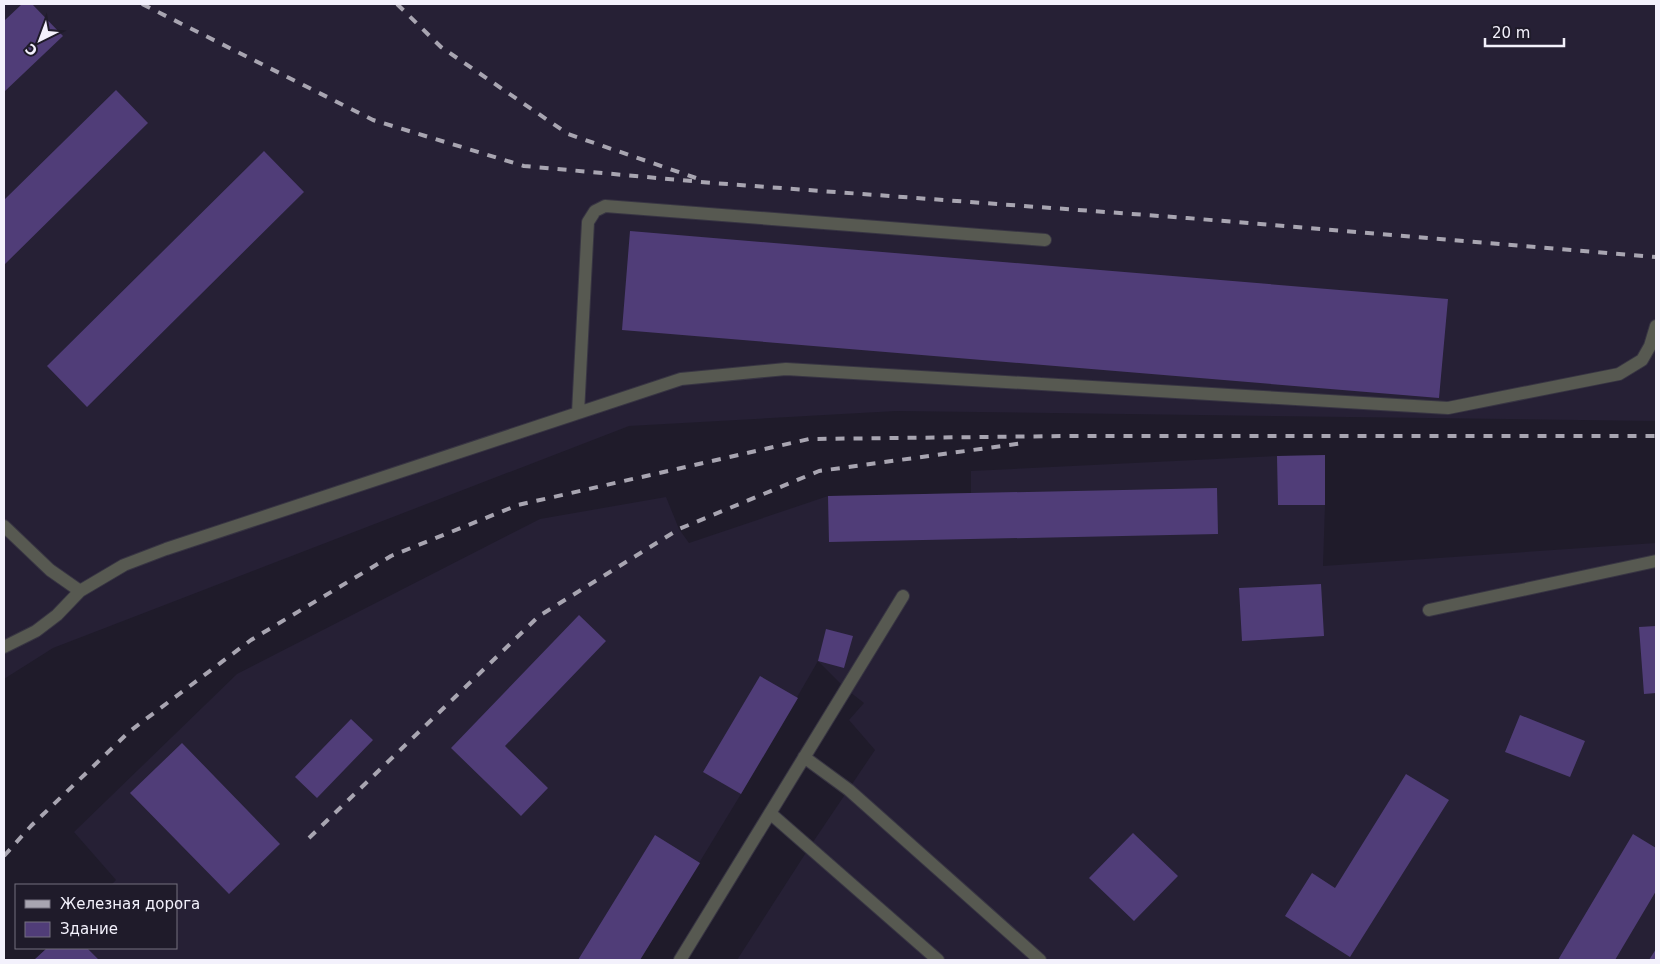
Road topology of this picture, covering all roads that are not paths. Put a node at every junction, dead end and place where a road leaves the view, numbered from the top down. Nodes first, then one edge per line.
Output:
1 (1045, 240) dead end
2 (1656, 326) edge
3 (578, 413) junction
4 (4, 526) edge
5 (1656, 561) edge
6 (80, 591) junction
7 (903, 596) dead end
8 (1429, 610) dead end
9 (4, 647) edge
10 (804, 757) junction
11 (770, 813) junction
12 (1035, 958) edge
13 (680, 960) edge
14 (938, 960) edge

1 - 3 lane
2 - 3 lane
3 - 6 lane
4 - 6 lane
5 - 8 lane
6 - 9 lane
7 - 10 lane
10 - 11 lane
10 - 12 lane
11 - 13 lane
11 - 14 lane

